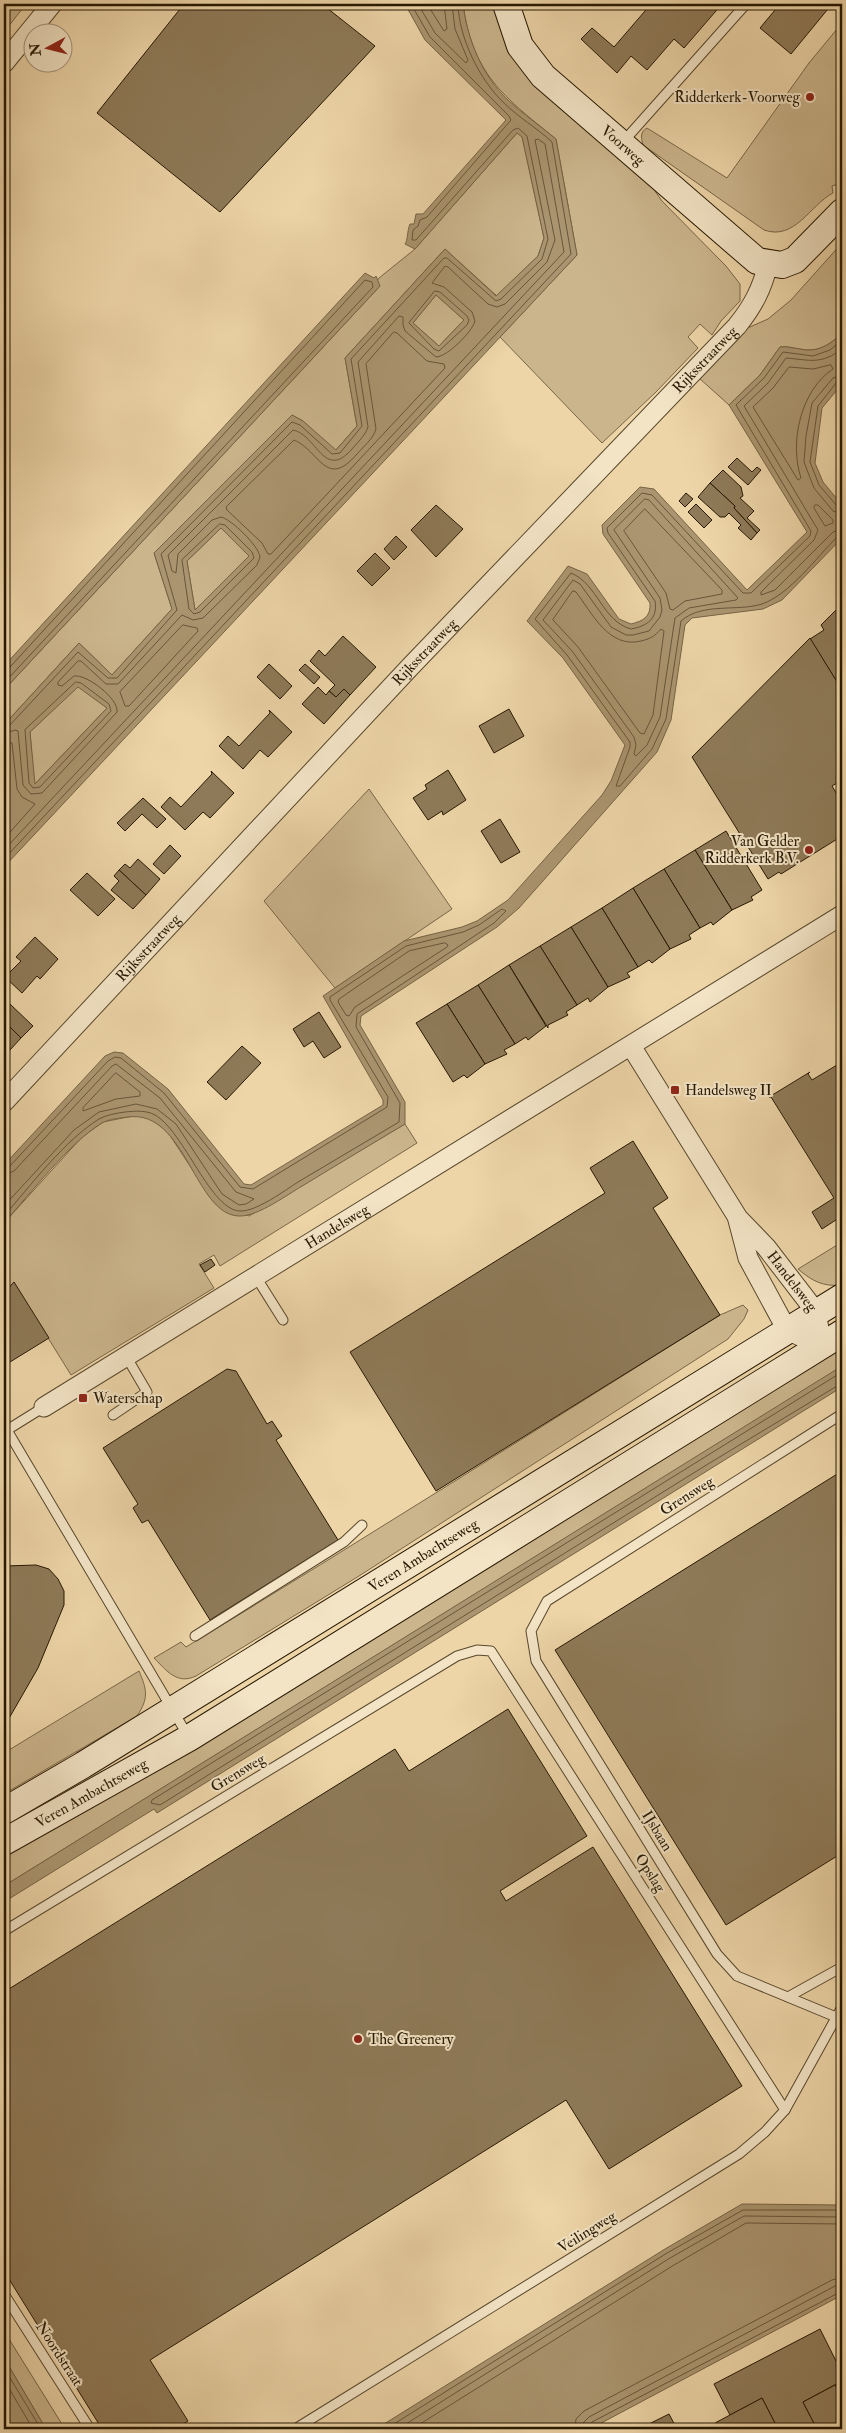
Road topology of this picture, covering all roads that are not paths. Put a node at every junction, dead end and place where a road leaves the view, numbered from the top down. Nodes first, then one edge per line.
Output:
1 (52, 4) edge
2 (506, 4) edge
3 (746, 4) edge
4 (4, 63) edge
5 (621, 144) junction
6 (842, 212) edge
7 (768, 264) junction
8 (842, 915) edge
9 (631, 1046) junction
10 (4, 1102) edge
11 (738, 1218) junction
12 (256, 1277) junction
13 (842, 1296) edge
14 (816, 1312) junction
15 (283, 1320) dead end
16 (787, 1330) junction
17 (832, 1339) edge
18 (126, 1356) junction
19 (44, 1407) joint
20 (842, 1414) edge
21 (112, 1415) dead end
22 (362, 1525) dead end
23 (547, 1601) joint
24 (195, 1636) dead end
25 (491, 1651) joint
26 (172, 1709) junction
27 (189, 1738) junction
28 (4, 1811) edge
29 (4, 1842) edge
30 (4, 1932) edge
31 (842, 1967) edge
32 (788, 1997) junction
33 (842, 2007) edge
34 (836, 2017) junction
35 (785, 2110) junction
36 (4, 2294) edge
37 (90, 2429) edge
38 (294, 2429) edge

1 - 4 street
2 - 5 main road, Voorweg
3 - 5 lane
5 - 7 main road, Voorweg
6 - 7 main road
7 - 10 street, Rijksstraatweg
8 - 9 street, Handelsweg
9 - 11 street, Handelsweg
9 - 12 street, Handelsweg
11 - 14 street, Handelsweg
11 - 16 street, Handelsweg
12 - 15 lane
12 - 18 street, Handelsweg
13 - 14 main road, Veren Ambachtseweg
14 - 16 main road, Veren Ambachtseweg
14 - 17 street, Handelsweg
16 - 17 street, Handelsweg
16 - 26 main road, Veren Ambachtseweg
17 - 27 main road, Veren Ambachtseweg
18 - 19 street, Handelsweg
18 - 21 lane
19 - 26 lane
20 - 23 lane, Grensweg
22 - 24 lane
23 - 32 lane, IJsbaan
25 - 30 lane, Grensweg
25 - 35 lane, Opslag
26 - 27 lane
26 - 28 main road, Veren Ambachtseweg
27 - 29 main road, Veren Ambachtseweg
31 - 32 lane
32 - 34 lane, IJsbaan
33 - 34 lane, Veilingweg
34 - 35 lane, Veilingweg
35 - 38 lane, Veilingweg
36 - 37 lane, Noordstraat

